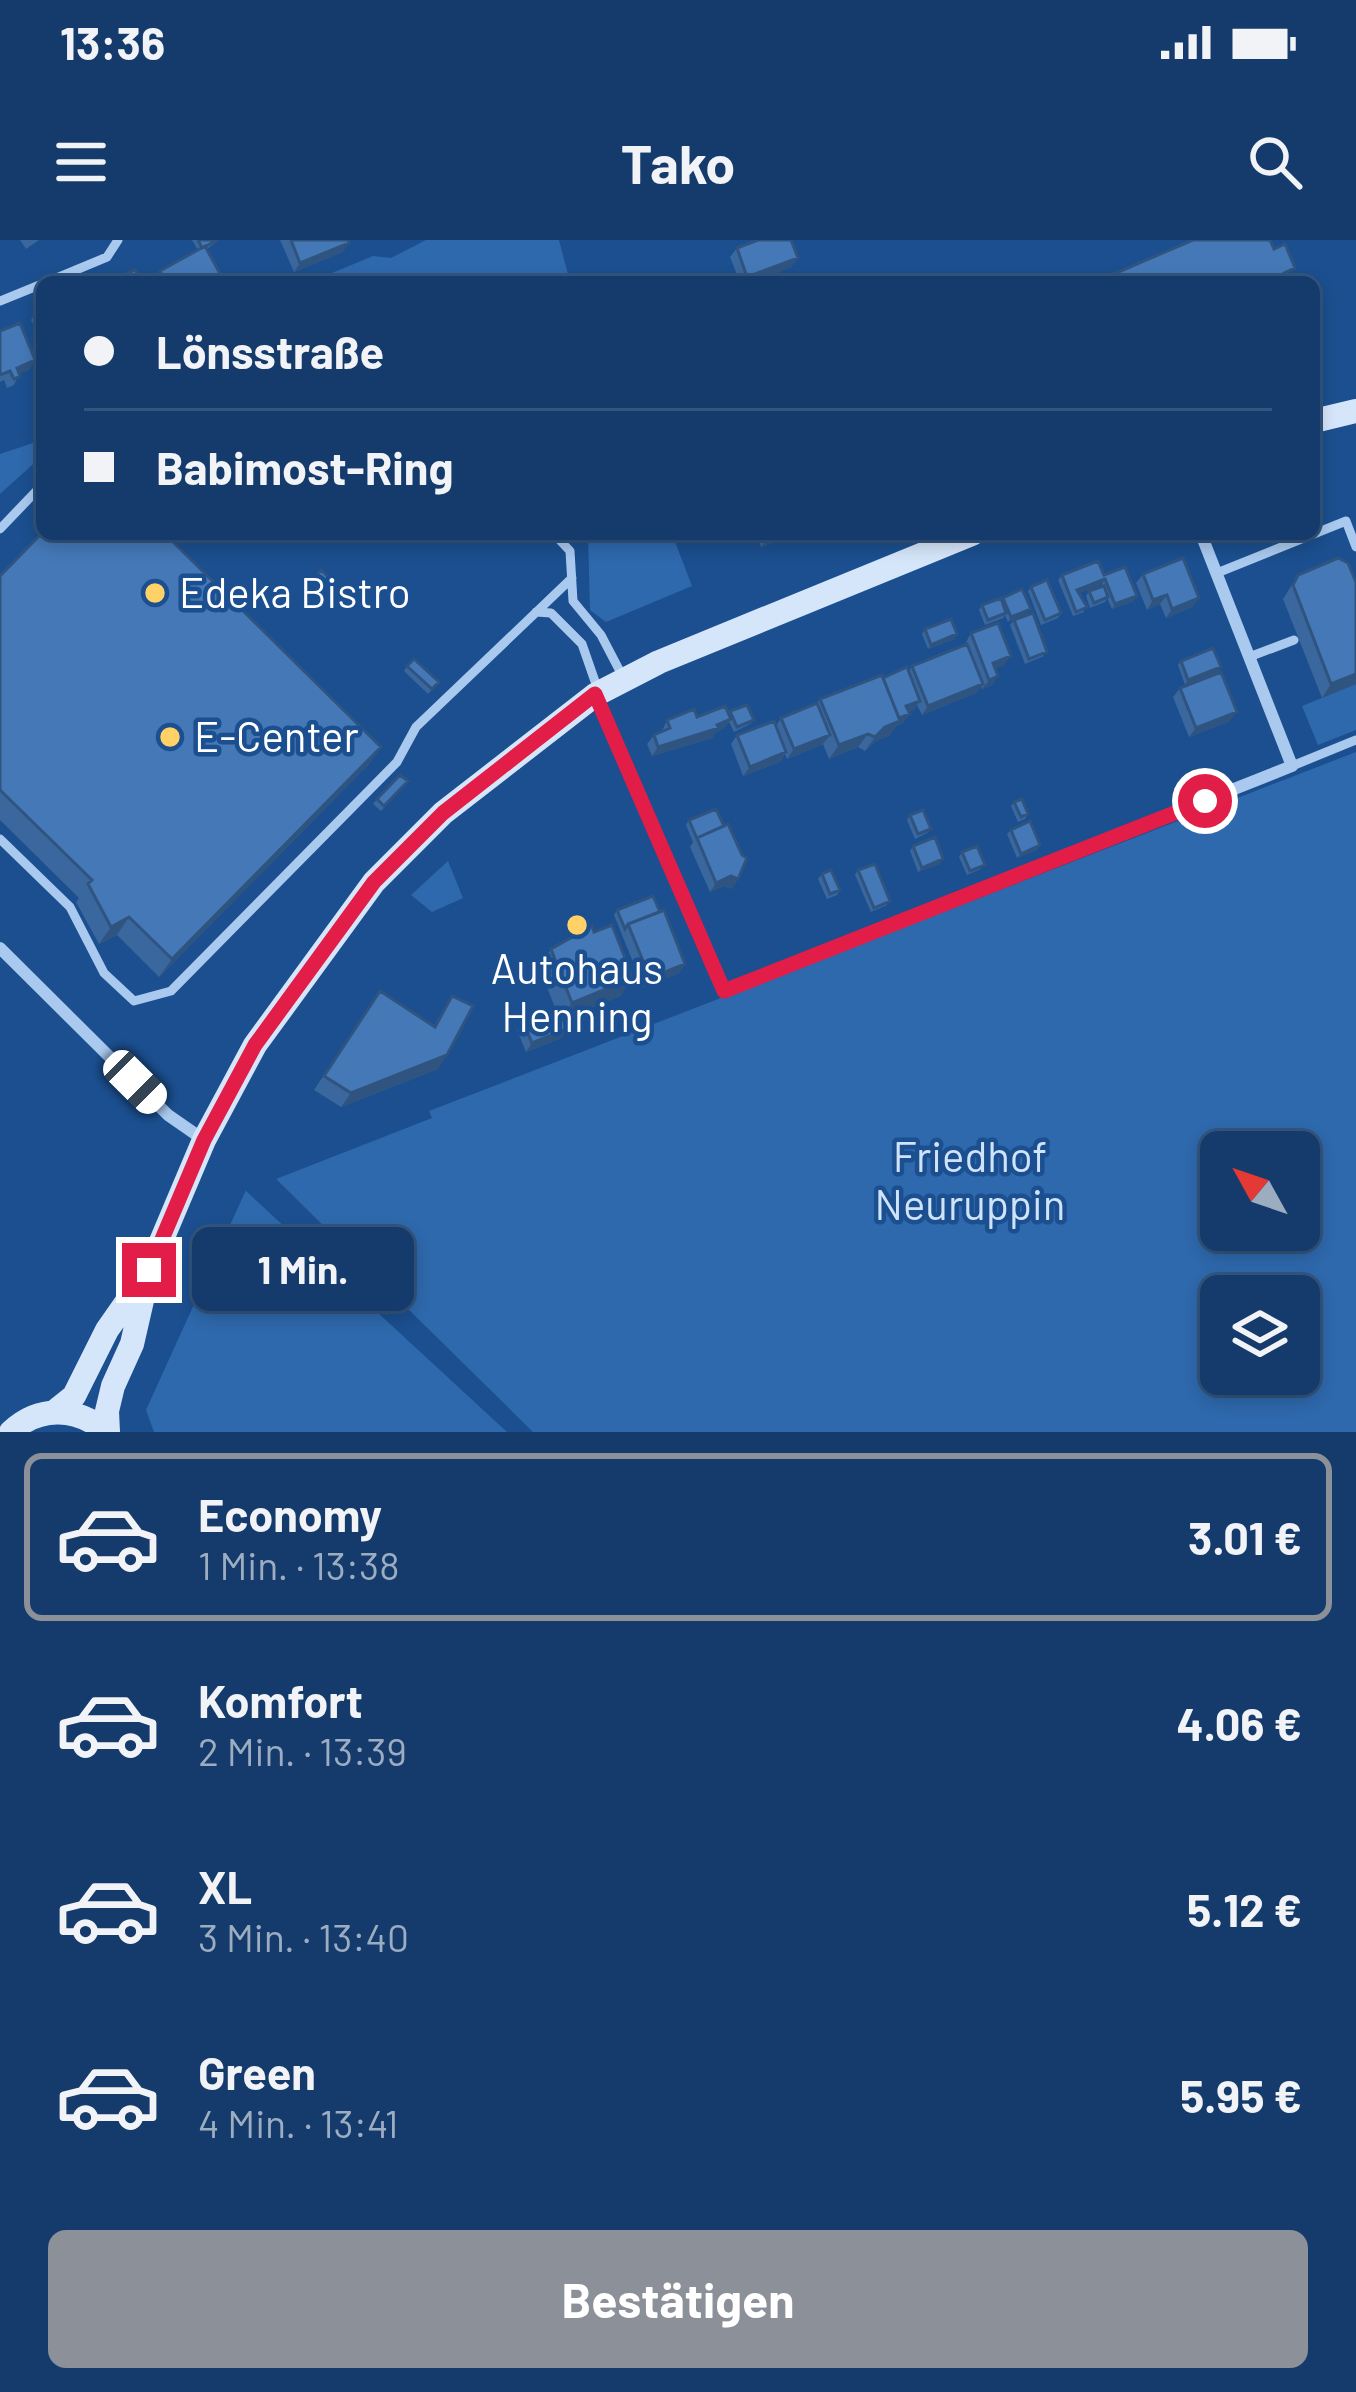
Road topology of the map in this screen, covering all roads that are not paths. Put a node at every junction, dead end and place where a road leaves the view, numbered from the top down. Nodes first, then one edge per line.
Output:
1 (118, 240) edge
2 (62, 276) edge
3 (36, 287) edge
4 (0, 302) edge
5 (1356, 411) edge
6 (1320, 420) edge
7 (36, 491) edge
8 (0, 529) edge
9 (1320, 531) edge
10 (560, 540) edge
11 (958, 540) edge
12 (1204, 540) edge
13 (1298, 540) edge
14 (1356, 547) edge
15 (1216, 573) junction
16 (572, 578) junction
17 (536, 612) junction
18 (1294, 640) dead end
19 (1250, 657) junction
20 (625, 679) junction
21 (597, 693) junction
22 (1356, 740) edge
23 (1292, 766) junction
24 (0, 839) edge
25 (0, 948) edge
26 (204, 1140) junction
27 (149, 1270) junction
28 (54, 1412) junction
29 (10, 1427) edge
30 (107, 1432) edge

1 - 2 lane
3 - 4 lane
5 - 6 main road
7 - 8 lane
9 - 14 lane
10 - 16 lane
11 - 20 main road
12 - 15 street
13 - 15 lane
15 - 19 street
16 - 17 lane
16 - 20 lane
17 - 21 lane
17 - 24 lane
18 - 19 lane
19 - 23 street
20 - 21 main road
21 - 23 street
21 - 26 main road
22 - 23 lane
25 - 26 street
26 - 27 main road
27 - 28 main road
27 - 30 main road
28 - 29 main road
28 - 30 main road

